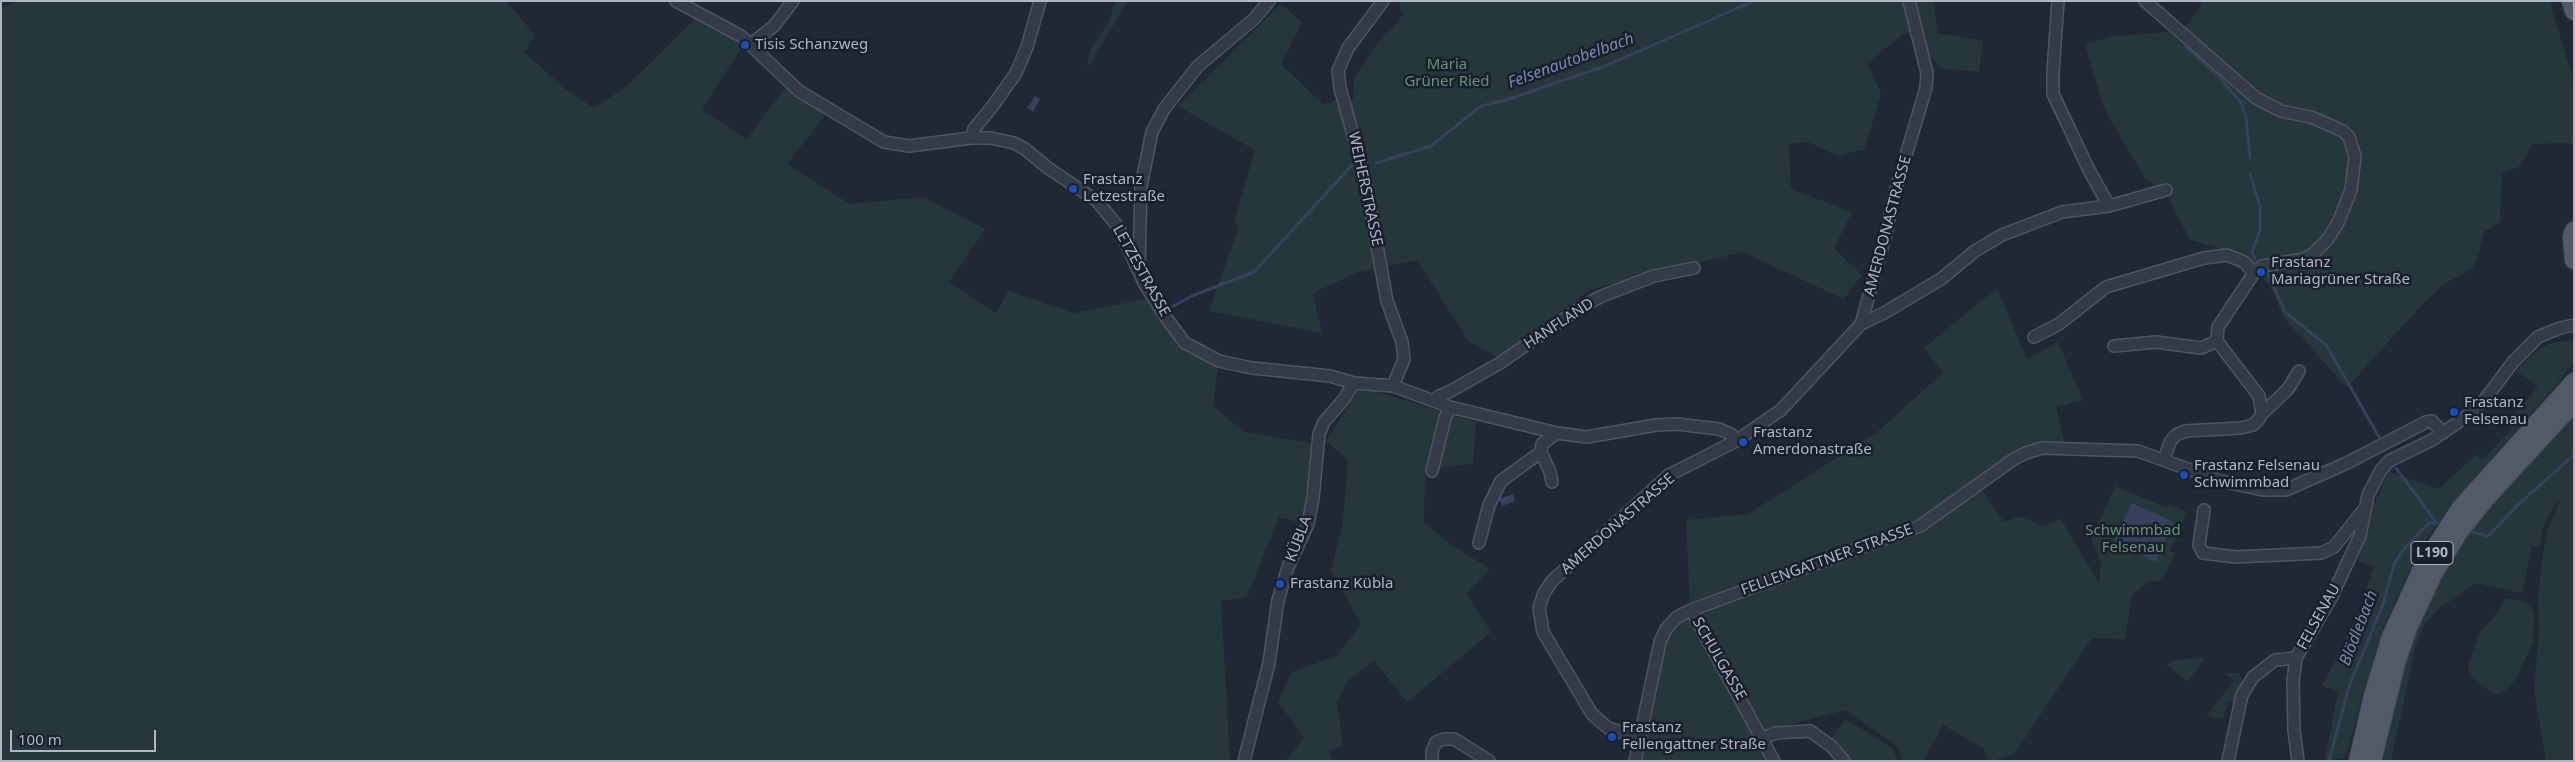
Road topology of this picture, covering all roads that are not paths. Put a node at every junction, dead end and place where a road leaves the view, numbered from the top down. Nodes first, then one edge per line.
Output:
1 (676, 1) edge
2 (793, 1) edge
3 (1040, 1) edge
4 (1269, 1) edge
5 (1383, 1) edge
6 (1909, 1) edge
7 (2058, 1) edge
8 (2145, 1) edge
9 (2571, 1) edge
10 (2574, 12) edge
11 (751, 44) junction
12 (971, 138) junction
13 (2166, 190) dead end
14 (2109, 206) junction
15 (2573, 234) edge
16 (2574, 260) edge
17 (1694, 268) dead end
18 (1139, 271) junction
19 (2254, 272) junction
20 (1861, 324) junction
21 (2574, 325) edge
22 (2034, 336) dead end
23 (2217, 341) junction
24 (2114, 346) dead end
25 (2299, 371) dead end
26 (2574, 382) edge
27 (1354, 383) junction
28 (1393, 386) junction
29 (1434, 401) junction
30 (2574, 402) edge
31 (1450, 407) junction
32 (2262, 414) junction
33 (1556, 433) junction
34 (2442, 434) junction
35 (1736, 441) junction
36 (1541, 452) junction
37 (2164, 460) junction
38 (1432, 471) dead end
39 (1552, 482) dead end
40 (2366, 507) junction
41 (2204, 510) dead end
42 (1479, 543) dead end
43 (1691, 610) junction
44 (2296, 658) junction
45 (1639, 738) junction
46 (1763, 738) junction
47 (1244, 761) edge
48 (1432, 761) edge
49 (1490, 761) edge
50 (1635, 761) edge
51 (1774, 761) edge
52 (1844, 761) edge
53 (2228, 761) edge
54 (2298, 761) edge
55 (2358, 761) edge
56 (2372, 761) edge

1 - 11 street, LETZESTRASSE
2 - 11 street
3 - 12 street
4 - 18 street
5 - 28 street, WEIHERSTRASSE
6 - 20 street, AMERDONASTRASSE
7 - 14 street
8 - 19 street
9 - 10 main road
11 - 12 street, LETZESTRASSE
12 - 18 street, LETZESTRASSE
13 - 14 street
14 - 20 street
15 - 16 main road
17 - 29 street, HANFLAND
18 - 27 street, LETZESTRASSE
19 - 22 street
19 - 23 street
20 - 35 street, AMERDONASTRASSE
21 - 34 street, FELSENAU
23 - 24 street
23 - 32 street
25 - 32 street
26 - 55 main road, L190
27 - 28 street, LETZESTRASSE
27 - 47 street, KÜBLA
28 - 29 street, LETZESTRASSE
29 - 31 street, LETZESTRASSE
30 - 56 main road, L190
31 - 33 street, LETZESTRASSE
31 - 38 street
32 - 37 street
33 - 35 street, LETZESTRASSE
33 - 36 street
34 - 37 street, FELLENGATTNER STRASSE
34 - 40 street, FELSENAU
35 - 45 street, AMERDONASTRASSE
36 - 39 street
36 - 42 street
37 - 43 street, FELLENGATTNER STRASSE
40 - 41 street, FELSENAU
40 - 44 street, FELSENAU
43 - 45 street, FELLENGATTNER STRASSE
43 - 46 street, SCHULGASSE
44 - 53 street
44 - 54 street, FELSENAU
45 - 50 street, FELLENGATTNER STRASSE
46 - 51 street, SCHULGASSE
46 - 52 street
48 - 49 street

